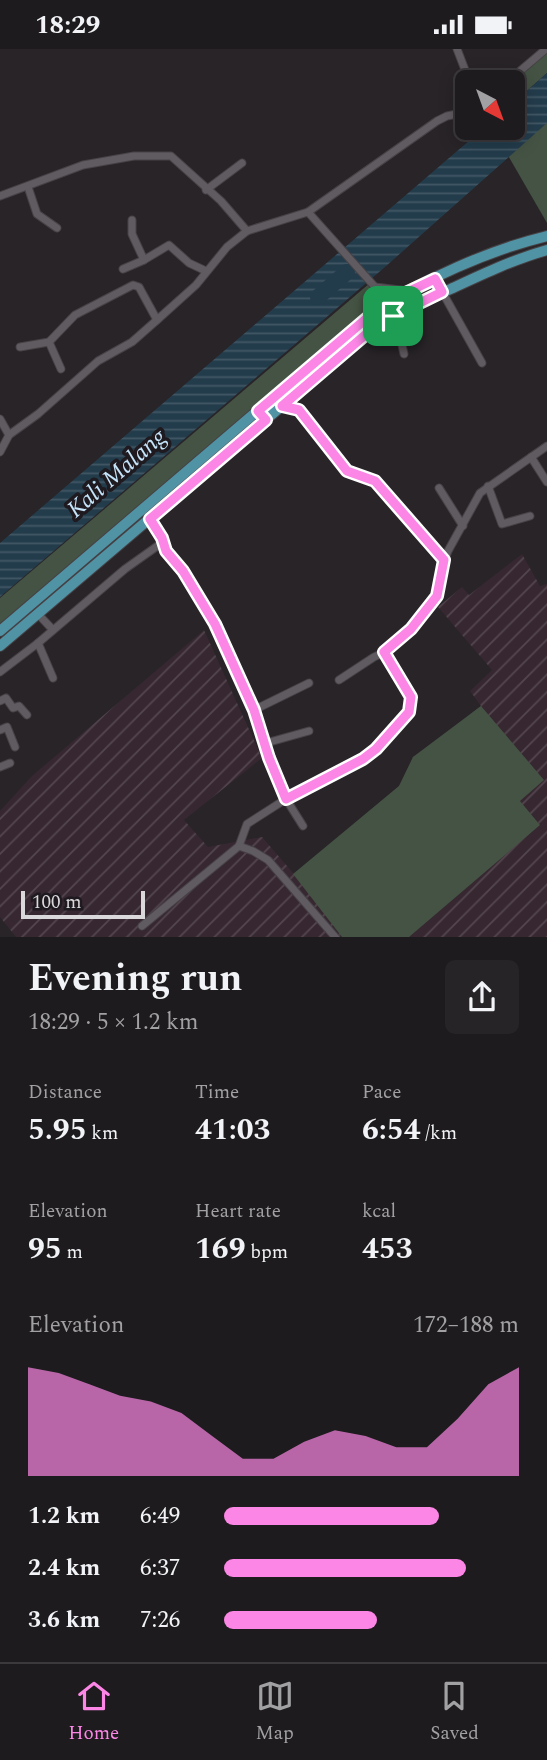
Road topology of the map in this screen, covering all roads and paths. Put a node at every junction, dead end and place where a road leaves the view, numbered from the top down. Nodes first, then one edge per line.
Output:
1 (457, 49) edge
2 (546, 49) edge
3 (465, 70) edge
4 (521, 70) edge
5 (455, 114) edge
6 (242, 163) dead end
7 (27, 187) junction
8 (206, 190) junction
9 (0, 196) edge
10 (308, 212) junction
11 (132, 220) dead end
12 (57, 228) dead end
13 (247, 231) junction
14 (547, 236) edge
15 (507, 248) junction
16 (547, 250) edge
17 (144, 260) junction
18 (512, 262) junction
19 (123, 269) dead end
20 (206, 271) junction
21 (435, 279) junction
22 (372, 285) junction
23 (409, 291) junction
24 (442, 292) junction
25 (384, 305) junction
26 (373, 313) junction
27 (393, 316) junction
28 (157, 320) junction
29 (49, 342) junction
30 (20, 347) dead end
31 (404, 354) dead end
32 (482, 363) dead end
33 (61, 369) dead end
34 (282, 406) junction
35 (262, 416) junction
36 (0, 419) edge
37 (9, 435) junction
38 (547, 446) edge
39 (0, 452) edge
40 (531, 457) junction
41 (547, 482) edge
42 (488, 486) junction
43 (439, 488) dead end
44 (146, 514) junction
45 (530, 516) dead end
46 (463, 526) junction
47 (163, 543) junction
48 (444, 560) junction
49 (38, 614) junction
50 (0, 631) edge
51 (53, 631) junction
52 (38, 643) junction
53 (0, 646) edge
54 (384, 652) junction
55 (0, 672) edge
56 (53, 677) dead end
57 (339, 680) dead end
58 (309, 683) dead end
59 (0, 701) edge
60 (254, 710) junction
61 (27, 715) dead end
62 (0, 730) edge
63 (309, 731) dead end
64 (266, 743) junction
65 (15, 747) dead end
66 (10, 763) dead end
67 (0, 767) edge
68 (286, 799) junction
69 (303, 826) dead end
70 (239, 846) junction
71 (142, 926) dead end
72 (336, 937) edge

1 - 3 street
2 - 4 street
5 - 10 street
6 - 8 street
7 - 8 street
7 - 9 street
7 - 12 street
8 - 13 street
10 - 13 street
10 - 22 street
11 - 17 street
13 - 20 street
14 - 15 main road
15 - 18 main road
15 - 21 main road
16 - 18 main road
17 - 19 street
17 - 20 street
18 - 24 main road
20 - 28 street
21 - 23 main road
21 - 24 street
22 - 23 street
22 - 26 street
23 - 25 main road
24 - 27 main road
24 - 32 street
25 - 26 main road
25 - 27 street
26 - 35 main road
27 - 31 street
27 - 34 main road
28 - 29 street
28 - 37 street
29 - 30 street
29 - 33 street
34 - 35 main road
34 - 48 street
35 - 44 main road
36 - 37 street
37 - 39 street
38 - 40 street
40 - 41 street
40 - 42 street
42 - 45 street
42 - 46 street
43 - 46 street
44 - 47 street
44 - 49 main road
44 - 50 main road
46 - 48 street
47 - 51 street
47 - 60 street
48 - 54 street
49 - 51 street
49 - 53 main road
51 - 52 street
52 - 55 street
52 - 56 street
54 - 57 street
54 - 68 street
58 - 60 street
59 - 61 street
60 - 64 street
62 - 65 street
63 - 64 street
64 - 68 street
66 - 67 street
68 - 69 street
68 - 70 street
70 - 71 street
70 - 72 street

